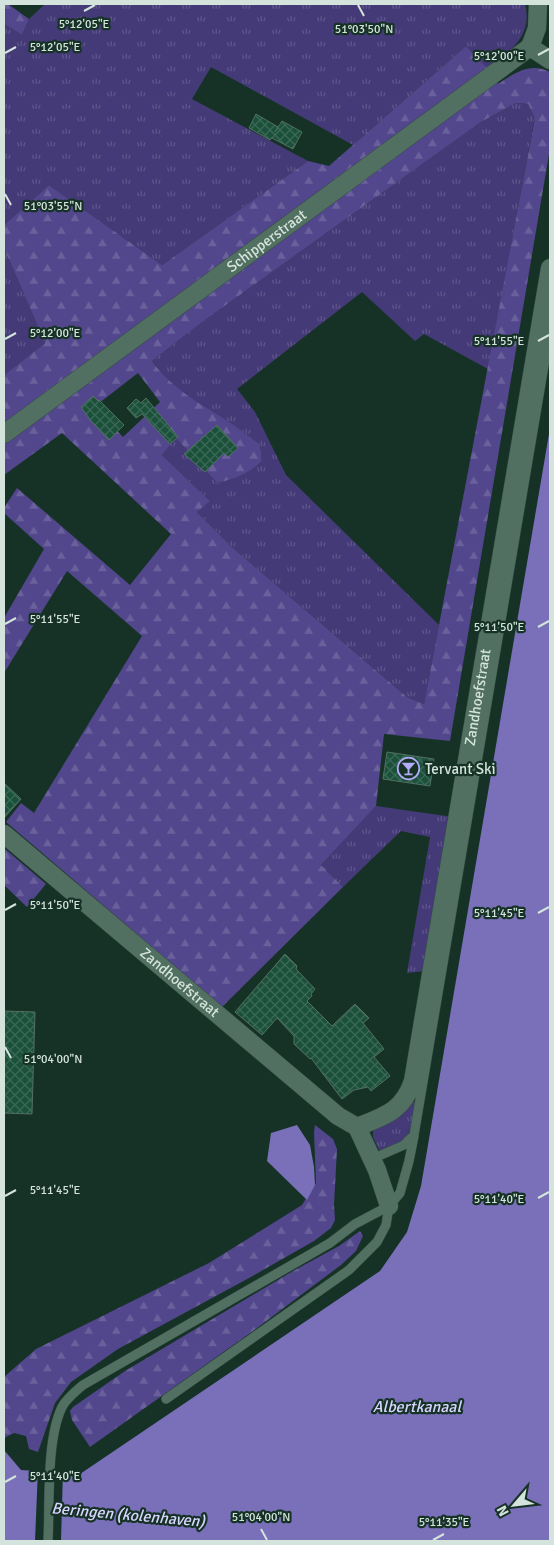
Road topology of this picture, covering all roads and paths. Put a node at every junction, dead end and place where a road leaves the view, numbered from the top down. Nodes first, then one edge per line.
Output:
1 (538, 4) edge
2 (530, 46) junction
3 (550, 60) edge
4 (550, 268) edge
5 (550, 330) edge
6 (4, 434) edge
7 (4, 834) edge
8 (357, 1127) junction
9 (414, 1135) junction
10 (372, 1159) junction
11 (389, 1206) junction
12 (166, 1399) dead end
13 (48, 1541) edge

1 - 2 street
2 - 3 street
2 - 6 street, Schipperstraat
4 - 8 street, Zandhoefstraat
5 - 9 lane
7 - 8 street, Zandhoefstraat
8 - 10 street
9 - 10 lane
9 - 11 lane
10 - 11 street
11 - 12 lane
11 - 13 lane

